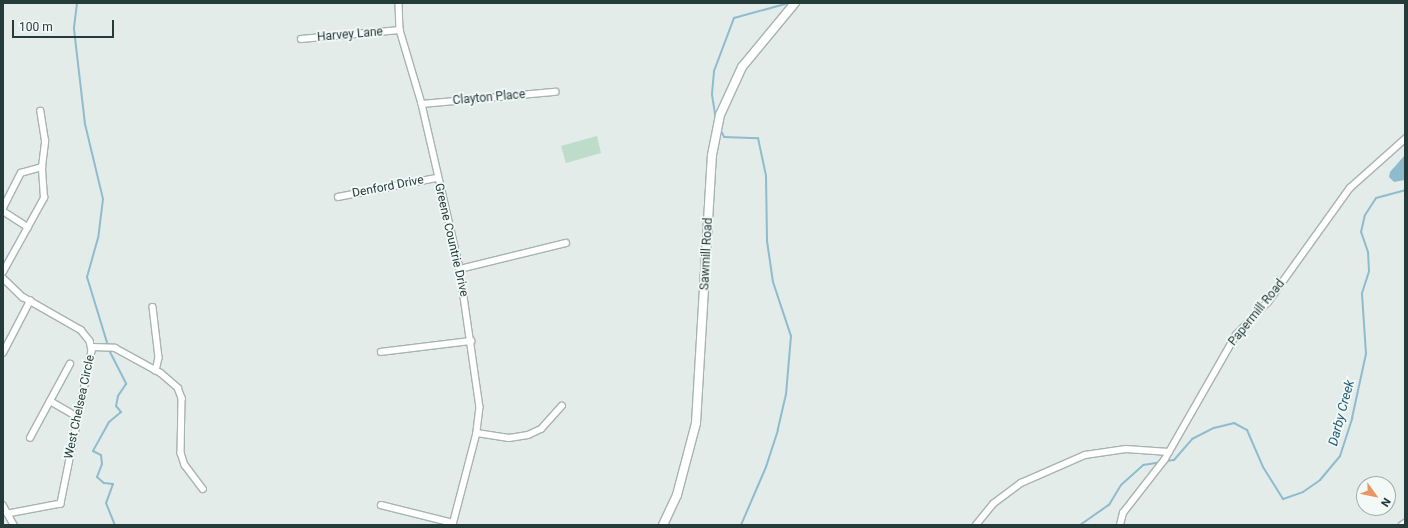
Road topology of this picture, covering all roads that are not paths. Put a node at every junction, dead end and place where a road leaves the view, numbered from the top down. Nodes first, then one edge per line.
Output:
1 (399, 3) edge
2 (795, 3) edge
3 (400, 30) junction
4 (301, 39) dead end
5 (555, 92) dead end
6 (422, 104) junction
7 (40, 111) dead end
8 (1405, 139) edge
9 (42, 166) junction
10 (438, 178) junction
11 (338, 197) dead end
12 (3, 210) edge
13 (28, 227) junction
14 (566, 243) dead end
15 (460, 269) junction
16 (3, 272) edge
17 (3, 278) edge
18 (30, 301) junction
19 (153, 307) dead end
20 (471, 340) junction
21 (92, 347) junction
22 (381, 352) dead end
23 (3, 353) edge
24 (70, 364) dead end
25 (156, 371) junction
26 (50, 401) junction
27 (562, 406) dead end
28 (78, 417) junction
29 (477, 433) junction
30 (30, 438) dead end
31 (1169, 452) junction
32 (203, 490) dead end
33 (3, 505) edge
34 (381, 505) dead end
35 (8, 514) junction
36 (1405, 523) edge
37 (453, 524) edge
38 (14, 525) edge
39 (663, 525) edge
40 (976, 525) edge
41 (1120, 525) edge
42 (1402, 525) edge

1 - 3 street, Greene Countrie Drive
2 - 39 street, Sawmill Road
3 - 4 street, Harvey Lane
3 - 6 street, Greene Countrie Drive
5 - 6 street, Clayton Place
6 - 10 street, Greene Countrie Drive
7 - 9 street
8 - 31 street, Papermill Road
9 - 12 street
9 - 13 street
10 - 11 street, Denford Drive
10 - 15 street, Greene Countrie Drive
12 - 13 street
13 - 16 street
14 - 15 street
15 - 20 street, Greene Countrie Drive
17 - 18 street, West Chelsea Circle
18 - 21 street, West Chelsea Circle
18 - 23 street
19 - 25 street
20 - 22 street
20 - 29 street, Greene Countrie Drive
21 - 25 street
21 - 28 street, West Chelsea Circle
24 - 26 street
25 - 32 street
26 - 28 street
26 - 30 street
27 - 29 street
28 - 35 street, West Chelsea Circle
29 - 37 street, Greene Countrie Drive
31 - 40 street
31 - 41 street, Papermill Road
33 - 35 street
34 - 37 street
35 - 38 street
36 - 42 street

